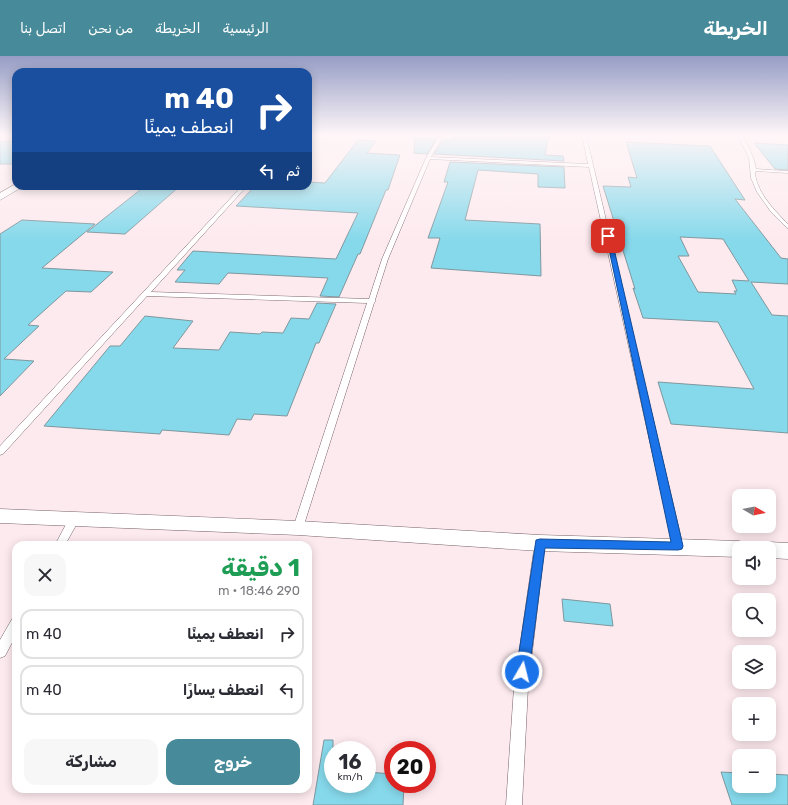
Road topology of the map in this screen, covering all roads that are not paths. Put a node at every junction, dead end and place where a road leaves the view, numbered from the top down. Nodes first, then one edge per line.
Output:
1 (423, 170) edge
2 (593, 170) edge
3 (754, 170) joint
4 (788, 172) edge
5 (12, 190) edge
6 (241, 190) edge
7 (0, 197) edge
8 (788, 227) edge
9 (146, 294) junction
10 (373, 301) junction
11 (0, 452) edge
12 (0, 516) edge
13 (76, 518) junction
14 (298, 528) junction
15 (62, 541) edge
16 (540, 543) junction
17 (678, 546) junction
18 (732, 549) edge
19 (776, 550) edge
20 (788, 551) edge
21 (12, 631) edge
22 (0, 652) edge
23 (514, 805) edge

1 - 10 lane
2 - 17 lane
3 - 4 lane
3 - 8 lane
5 - 7 street
6 - 9 lane
9 - 10 lane
9 - 11 lane
10 - 14 lane
12 - 13 street
13 - 14 street
13 - 15 lane
14 - 16 street
16 - 17 street
16 - 23 lane
17 - 18 street
19 - 20 street
21 - 22 lane

